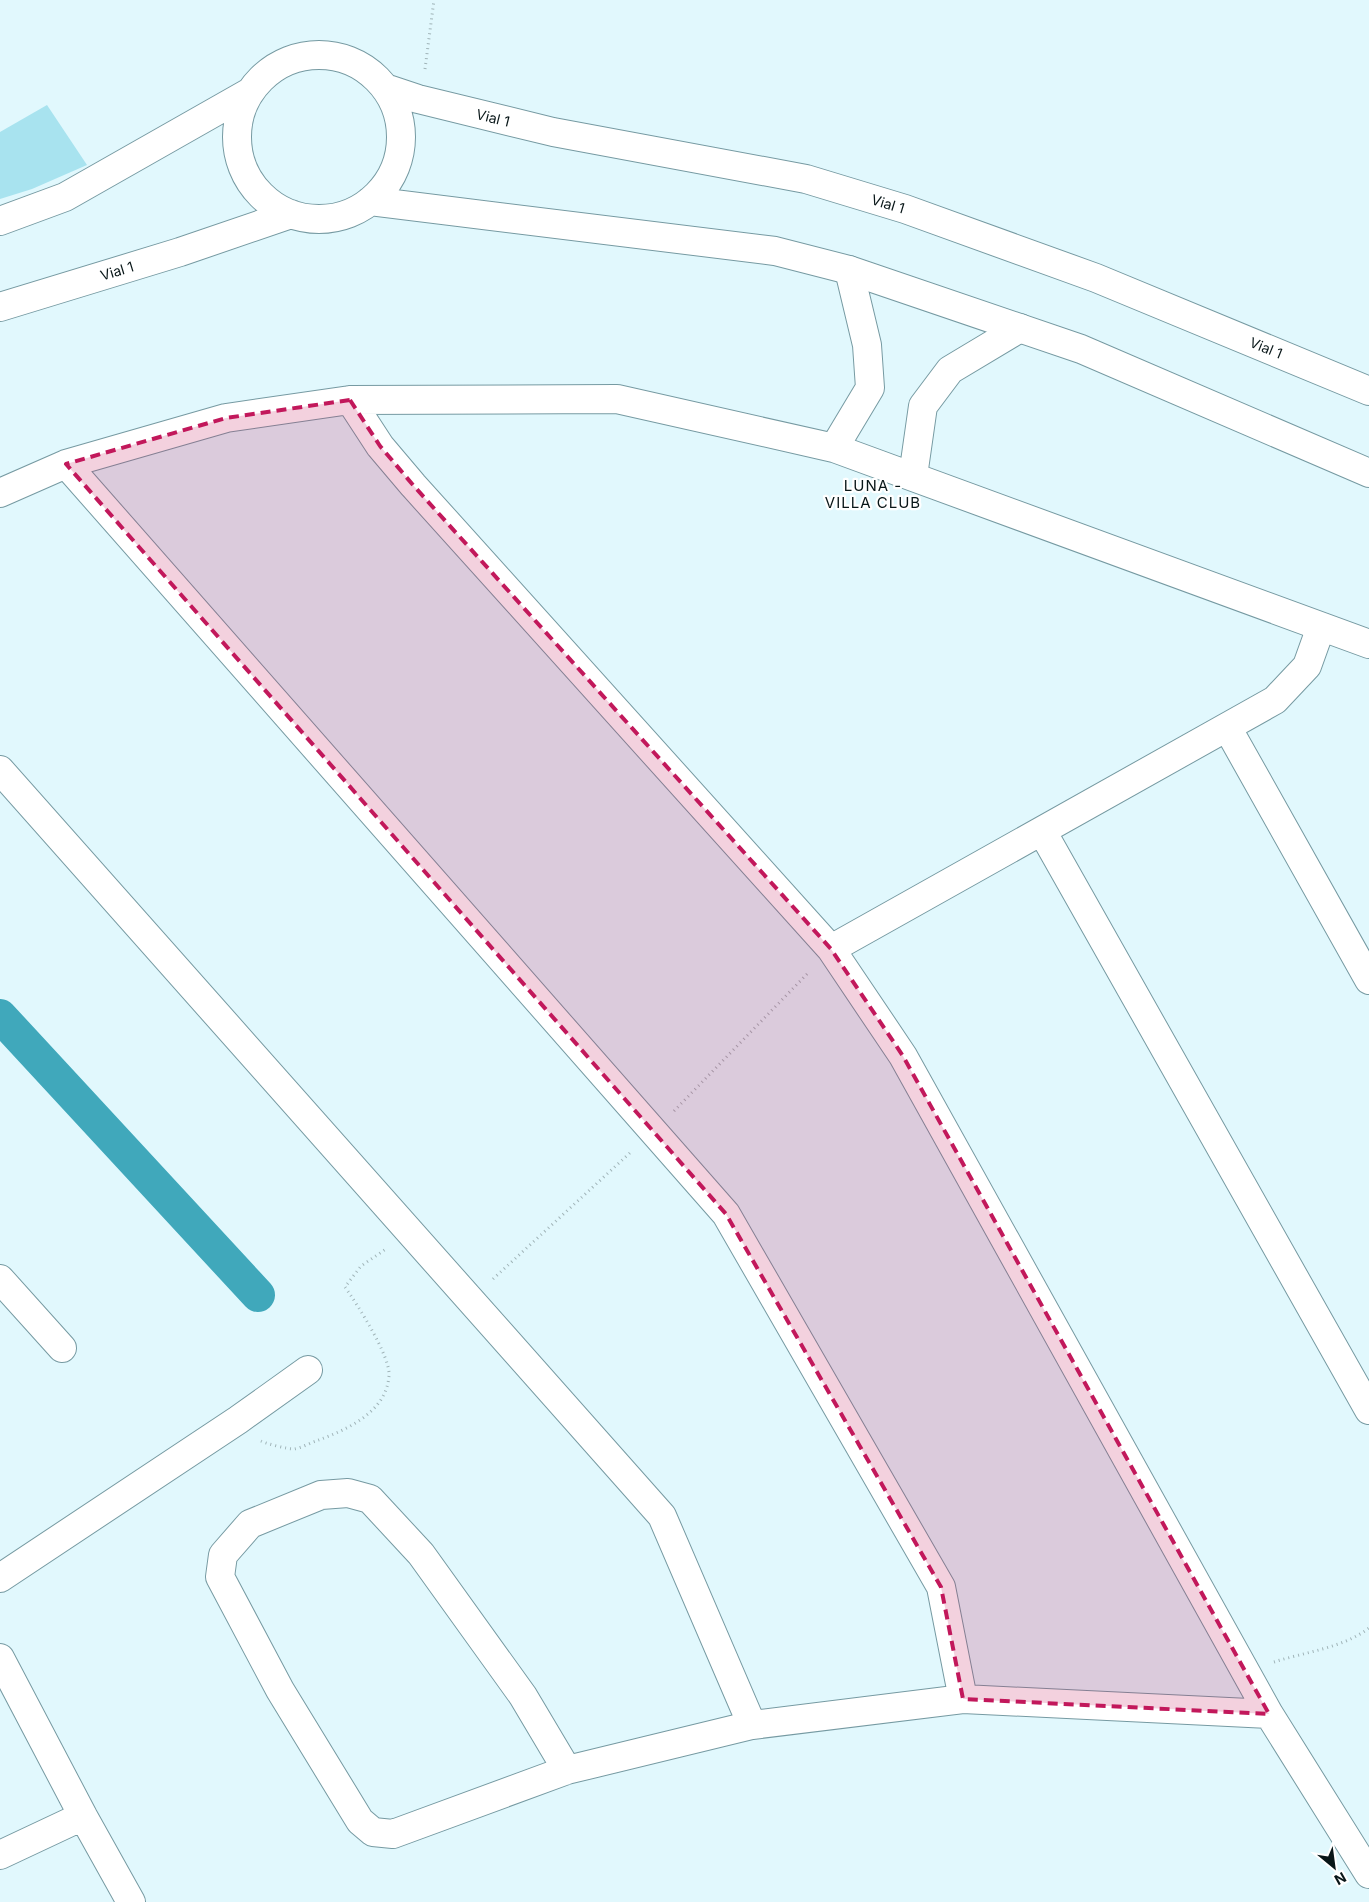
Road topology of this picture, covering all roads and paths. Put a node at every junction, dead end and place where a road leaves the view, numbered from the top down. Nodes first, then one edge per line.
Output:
1 (434, 0) edge
2 (385, 88) junction
3 (250, 92) junction
4 (418, 99) junction
5 (370, 201) junction
6 (291, 214) junction
7 (0, 221) edge
8 (849, 270) junction
9 (0, 306) edge
10 (1020, 328) junction
11 (1369, 391) edge
12 (350, 400) junction
13 (834, 448) junction
14 (66, 464) junction
15 (1369, 473) edge
16 (913, 476) junction
17 (0, 493) edge
18 (1321, 626) junction
19 (1369, 644) edge
20 (1227, 728) junction
21 (0, 770) edge
22 (1042, 831) junction
23 (831, 949) junction
24 (1369, 980) edge
25 (410, 1232) junction
26 (0, 1279) edge
27 (62, 1348) dead end
28 (308, 1370) dead end
29 (1369, 1410) edge
30 (238, 1420) junction
31 (0, 1578) edge
32 (1369, 1628) edge
33 (0, 1658) edge
34 (1247, 1671) junction
35 (963, 1699) junction
36 (1269, 1714) junction
37 (752, 1725) junction
38 (567, 1770) junction
39 (83, 1816) junction
40 (0, 1855) edge
41 (1369, 1874) edge
42 (131, 1902) edge

1 - 4 path
2 - 3 street
2 - 4 street, Vial 1
2 - 5 street
3 - 6 street
3 - 7 street
4 - 11 street, Vial 1
5 - 6 street
5 - 8 street
6 - 9 street, Vial 1
8 - 10 street
8 - 13 street
10 - 15 street
10 - 16 street
12 - 13 street
12 - 14 street
12 - 23 street
13 - 16 street
14 - 17 street
14 - 35 street
16 - 18 street
18 - 19 street
18 - 20 street
20 - 22 street
20 - 24 street
21 - 25 street
22 - 23 street
22 - 29 street
23 - 34 street
25 - 30 path
25 - 37 street
26 - 27 street
28 - 30 street
30 - 31 street
32 - 34 path
33 - 39 street
34 - 36 street
35 - 36 street
35 - 37 street
36 - 41 street
37 - 38 street
38 - 38 street
39 - 40 street
39 - 42 street

